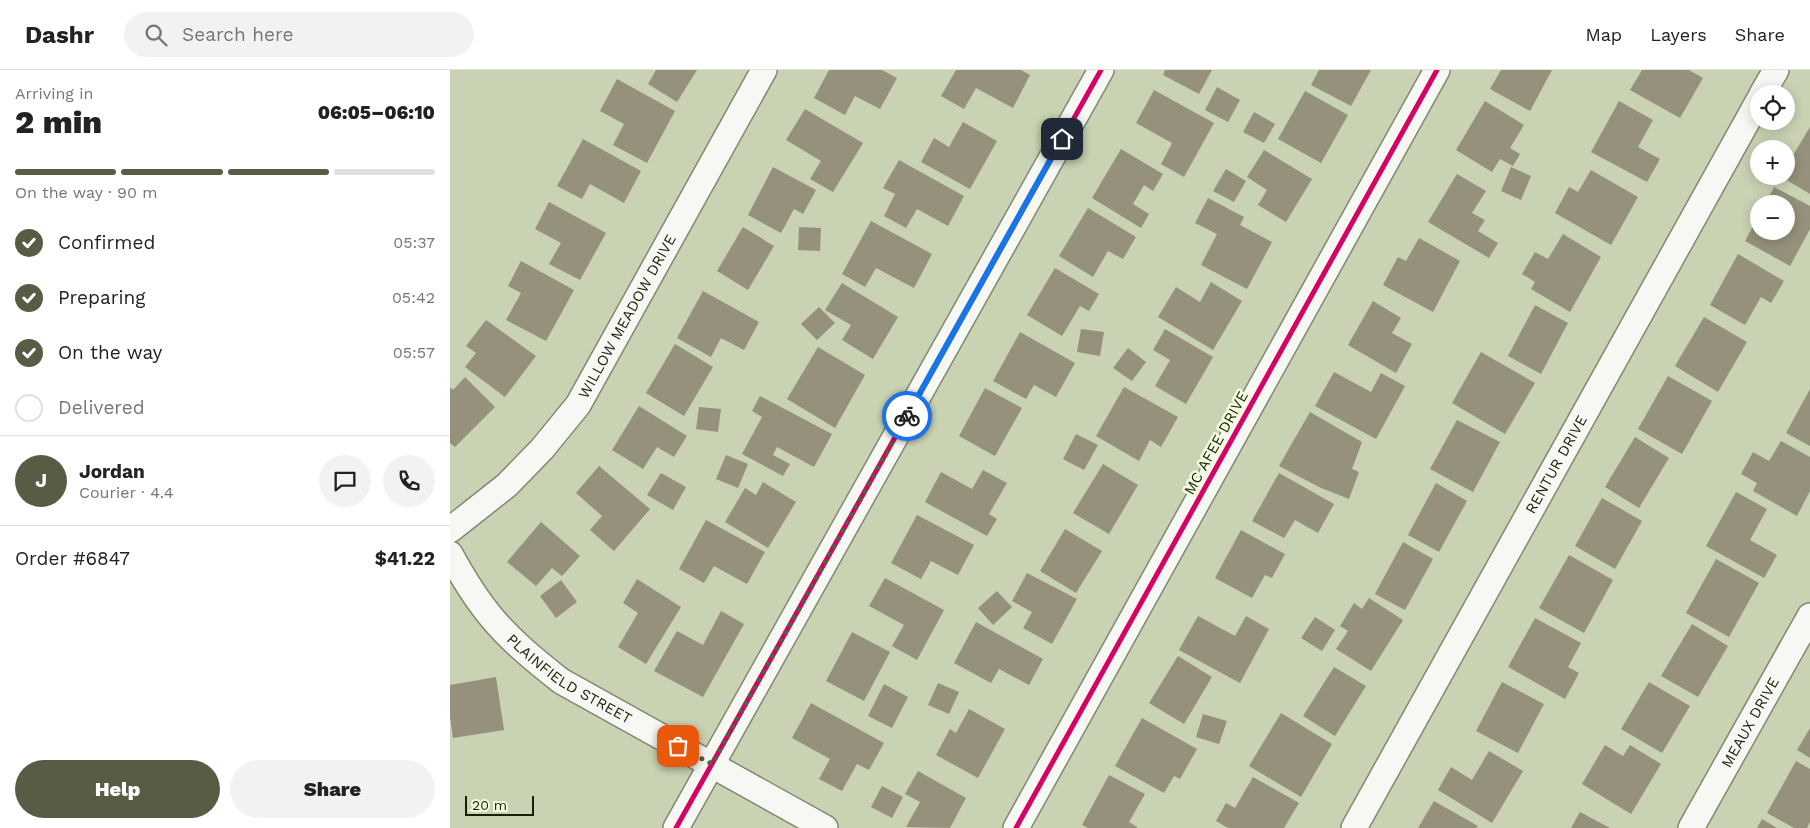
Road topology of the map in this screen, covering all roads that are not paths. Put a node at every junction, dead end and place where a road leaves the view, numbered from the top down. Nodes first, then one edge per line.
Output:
1 (764, 70) edge
2 (1101, 70) edge
3 (1437, 70) edge
4 (1776, 70) edge
5 (1767, 85) edge
6 (1750, 116) edge
7 (450, 530) edge
8 (450, 554) edge
9 (1810, 616) edge
10 (712, 764) junction
11 (676, 828) edge
12 (825, 828) edge
13 (1016, 828) edge
14 (1354, 828) edge
15 (1691, 828) edge

1 - 7 street, WILLOW MEADOW DRIVE
2 - 10 street
3 - 13 street, MC AFEE DRIVE
4 - 5 street
6 - 14 street, RENTUR DRIVE
8 - 10 street, PLAINFIELD STREET
9 - 15 street, MEAUX DRIVE
10 - 11 street
10 - 12 street, PLAINFIELD STREET

